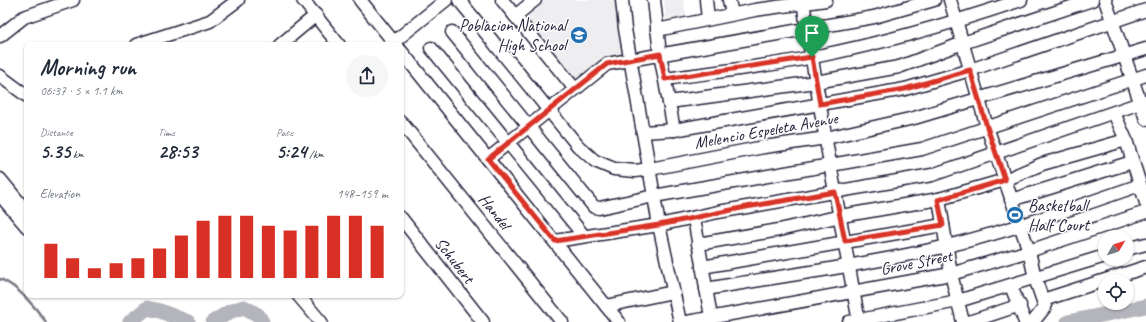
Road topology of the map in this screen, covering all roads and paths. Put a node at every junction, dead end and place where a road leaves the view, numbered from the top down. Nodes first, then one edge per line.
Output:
1 (73, 0) edge
2 (238, 0) edge
3 (303, 0) edge
4 (446, 0) edge
5 (458, 0) edge
6 (502, 0) edge
7 (536, 0) edge
8 (622, 0) edge
9 (654, 0) edge
10 (706, 0) edge
11 (730, 0) edge
12 (826, 0) edge
13 (934, 0) edge
14 (950, 0) edge
15 (1021, 0) edge
16 (1092, 0) edge
17 (1105, 0) edge
18 (364, 1) edge
19 (804, 2) edge
20 (779, 4) edge
21 (754, 5) edge
22 (1146, 10) edge
23 (732, 14) junction
24 (316, 15) junction
25 (515, 16) junction
26 (708, 19) junction
27 (1112, 20) junction
28 (957, 22) junction
29 (657, 30) junction
30 (807, 30) junction
31 (452, 32) dead end
32 (0, 36) edge
33 (145, 42) edge
34 (284, 42) edge
35 (337, 42) edge
36 (392, 42) edge
37 (399, 42) edge
38 (963, 43) junction
39 (431, 48) dead end
40 (1146, 48) edge
41 (660, 54) junction
42 (1125, 56) junction
43 (404, 57) edge
44 (812, 57) junction
45 (630, 59) junction
46 (970, 70) junction
47 (1146, 75) edge
48 (0, 76) edge
49 (665, 79) junction
50 (1133, 79) junction
51 (816, 82) junction
52 (575, 89) junction
53 (24, 94) edge
54 (978, 100) junction
55 (1143, 101) edge
56 (669, 102) junction
57 (820, 104) junction
58 (547, 110) junction
59 (1114, 113) junction
60 (1146, 119) edge
61 (528, 125) junction
62 (404, 126) edge
63 (987, 127) junction
64 (674, 130) junction
65 (643, 132) junction
66 (826, 138) junction
67 (1126, 140) junction
68 (507, 142) junction
69 (996, 153) junction
70 (488, 159) junction
71 (1132, 162) junction
72 (830, 164) junction
73 (650, 170) junction
74 (0, 179) edge
75 (1005, 180) junction
76 (1140, 185) junction
77 (835, 192) junction
78 (0, 195) edge
79 (654, 196) junction
80 (938, 200) junction
81 (1011, 200) junction
82 (1146, 203) edge
83 (24, 208) edge
84 (1146, 212) edge
85 (841, 216) junction
86 (694, 218) junction
87 (404, 222) edge
88 (24, 223) edge
89 (659, 225) junction
90 (943, 225) junction
91 (1020, 226) junction
92 (584, 236) junction
93 (555, 241) junction
94 (845, 241) junction
95 (698, 244) junction
96 (1146, 244) edge
97 (947, 246) junction
98 (1134, 247) edge
99 (1029, 251) junction
100 (1098, 258) edge
101 (849, 265) junction
102 (702, 267) junction
103 (1146, 267) edge
104 (951, 274) junction
105 (1035, 278) junction
106 (1011, 286) junction
107 (706, 289) junction
108 (854, 291) junction
109 (673, 292) junction
110 (301, 298) edge
111 (1043, 300) junction
112 (958, 301) junction
113 (1020, 305) junction
114 (606, 306) junction
115 (711, 317) junction
116 (887, 318) edge
117 (856, 321) edge
118 (322, 322) edge
119 (483, 322) edge
120 (562, 322) edge
121 (619, 322) edge
122 (680, 322) edge
123 (687, 322) edge
124 (963, 322) edge
125 (969, 322) edge
126 (1025, 322) edge
127 (1032, 322) edge

1 - 32 street
2 - 33 street
3 - 24 street
4 - 37 street
5 - 58 street, Melencio Espeleta Avenue
6 - 25 street
7 - 25 street
8 - 45 street
9 - 29 street
10 - 26 street
11 - 23 street
12 - 19 street
13 - 30 street
14 - 28 street
15 - 28 street
16 - 38 street
17 - 27 street
18 - 36 street
19 - 20 street
19 - 30 street
20 - 21 street
21 - 23 street
22 - 27 street
23 - 26 street
24 - 34 street
24 - 35 street
25 - 52 street
26 - 29 street
27 - 42 street
27 - 46 street
28 - 38 street
28 - 44 street
29 - 41 street
30 - 41 street
30 - 44 street
31 - 61 street
38 - 46 street
38 - 51 street
39 - 68 street
40 - 42 street, Melencio Espeleta Avenue
41 - 45 street
41 - 49 street
42 - 50 street
42 - 54 street, Melencio Espeleta Avenue
43 - 70 street
44 - 49 street
44 - 51 street
45 - 52 street
45 - 65 street
46 - 54 street
46 - 57 street
47 - 50 street
48 - 53 street
49 - 56 street
50 - 55 street
50 - 63 street
51 - 56 street
51 - 57 street
52 - 58 street
54 - 63 street
54 - 66 street, Melencio Espeleta Avenue
55 - 59 street
55 - 60 street
56 - 64 street
57 - 64 street
57 - 66 street
58 - 61 street
58 - 73 street, Melencio Espeleta Avenue
59 - 67 street
59 - 69 street
61 - 68 street
61 - 79 street
62 - 120 street, Handel
63 - 69 street
63 - 72 street
64 - 65 street
65 - 73 street
66 - 72 street
66 - 73 street, Melencio Espeleta Avenue
67 - 71 street
67 - 75 street
68 - 70 street
68 - 92 street
69 - 75 street
69 - 77 street
70 - 93 street
71 - 76 street
71 - 81 street
72 - 77 street
72 - 79 street
73 - 79 street
74 - 83 street
75 - 80 street
75 - 81 street
76 - 82 street
76 - 91 street
77 - 85 street
77 - 86 street
78 - 88 street
79 - 89 street
80 - 85 street
80 - 90 street
81 - 91 street
84 - 99 street, Grove Street
85 - 94 street
85 - 95 street
86 - 89 street
86 - 95 street
87 - 119 street, Schubert
89 - 92 street
89 - 109 street
90 - 94 street
90 - 97 street
91 - 97 street
91 - 99 street
92 - 93 street
93 - 114 street
94 - 101 street
94 - 102 street
95 - 102 street
96 - 98 street
97 - 101 street
97 - 104 street
99 - 104 street, Grove Street
99 - 105 street
100 - 105 street
101 - 107 street
101 - 108 street
102 - 107 street
103 - 111 street
104 - 108 street, Grove Street
104 - 112 street
105 - 106 street
105 - 111 street
106 - 112 street
106 - 113 street
107 - 115 street
108 - 115 street, Grove Street
108 - 117 street
109 - 114 street
109 - 122 street
110 - 118 street
111 - 127 street
112 - 116 street
112 - 124 street
113 - 125 street
113 - 126 street
114 - 121 street
115 - 123 street, Grove Street
116 - 117 street

